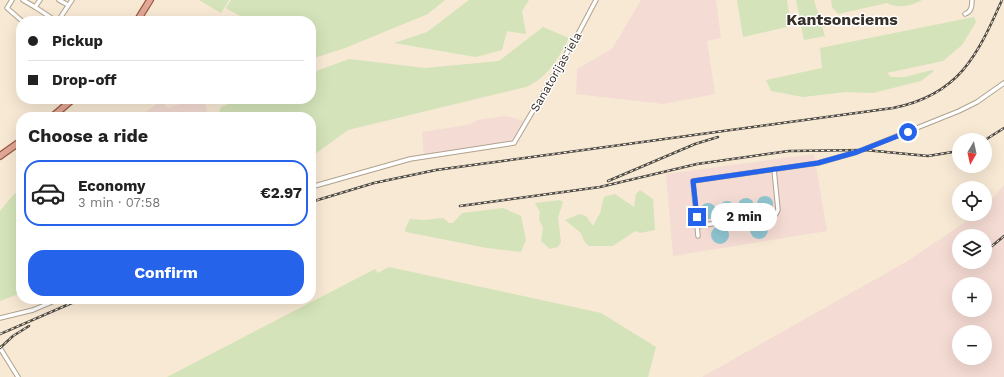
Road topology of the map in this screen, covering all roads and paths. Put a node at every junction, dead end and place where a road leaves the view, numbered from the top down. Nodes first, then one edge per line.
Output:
1 (12, 0) edge
2 (23, 0) edge
3 (40, 0) edge
4 (60, 0) edge
5 (72, 0) edge
6 (150, 0) edge
7 (596, 0) edge
8 (972, 0) edge
9 (68, 5) junction
10 (35, 7) junction
11 (965, 14) dead end
12 (16, 16) edge
13 (49, 16) edge
14 (60, 16) edge
15 (140, 16) edge
16 (1004, 83) edge
17 (67, 104) edge
18 (58, 112) edge
19 (16, 145) edge
20 (0, 156) edge
21 (774, 169) junction
22 (316, 184) edge
23 (698, 226) junction
24 (698, 236) dead end
25 (48, 304) edge
26 (0, 318) edge
27 (0, 348) edge
28 (18, 377) edge

1 - 12 street
2 - 10 street
3 - 10 street
4 - 9 street
5 - 9 street
6 - 15 main road
7 - 22 street, Sanatorijas iela
8 - 11 street
9 - 14 street
10 - 13 street
16 - 21 street
17 - 18 main road
19 - 20 main road
21 - 23 street
21 - 23 street
23 - 24 street
25 - 26 street
27 - 28 street

